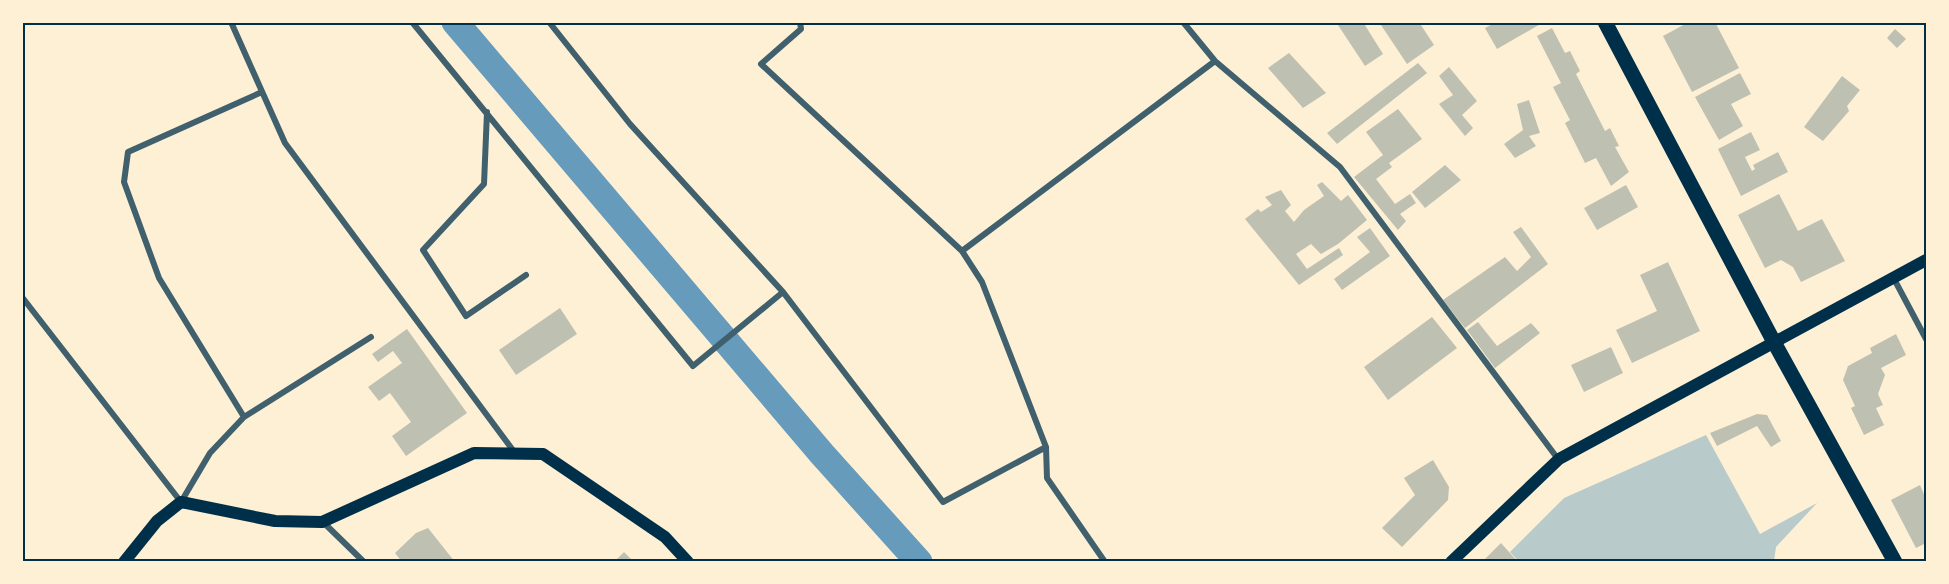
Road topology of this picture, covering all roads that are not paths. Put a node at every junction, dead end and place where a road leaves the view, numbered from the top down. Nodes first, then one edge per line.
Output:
1 (231, 22) edge
2 (412, 22) edge
3 (549, 22) edge
4 (800, 22) edge
5 (1183, 22) edge
6 (1605, 22) edge
7 (1215, 61) junction
8 (262, 92) junction
9 (487, 111) junction
10 (962, 251) junction
11 (1926, 260) edge
12 (526, 275) dead end
13 (1892, 276) junction
14 (783, 292) junction
15 (22, 297) edge
16 (371, 337) dead end
17 (1926, 339) edge
18 (1774, 344) junction
19 (243, 417) junction
20 (1046, 447) junction
21 (515, 454) junction
22 (1559, 459) junction
23 (181, 502) junction
24 (322, 522) junction
25 (124, 561) edge
26 (364, 561) edge
27 (688, 561) edge
28 (1105, 561) edge
29 (1451, 561) edge
30 (1895, 561) edge

1 - 8 street
2 - 9 street
3 - 14 street
4 - 10 street
5 - 7 street
6 - 18 main road
7 - 10 street
7 - 22 street
8 - 19 street
8 - 21 street
9 - 12 street
9 - 14 street
10 - 20 street
11 - 13 main road
13 - 17 street
13 - 18 main road
14 - 20 street
15 - 23 street
16 - 19 street
18 - 22 main road
18 - 30 main road
19 - 23 street
20 - 28 street
21 - 24 main road
21 - 27 main road
22 - 29 main road
23 - 24 main road
23 - 25 main road
24 - 26 street

